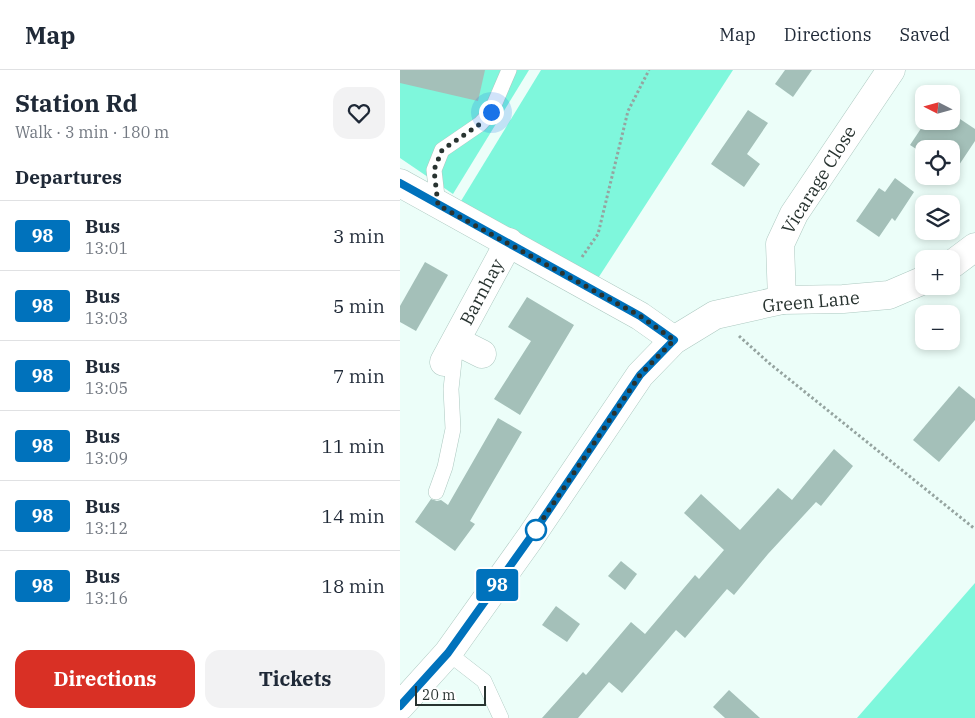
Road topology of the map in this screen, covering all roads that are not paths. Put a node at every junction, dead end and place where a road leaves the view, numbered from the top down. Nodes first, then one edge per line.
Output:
1 (509, 70) edge
2 (891, 70) edge
3 (400, 182) edge
4 (438, 205) junction
5 (509, 242) junction
6 (975, 247) edge
7 (960, 258) edge
8 (915, 284) edge
9 (782, 300) junction
10 (674, 340) junction
11 (450, 352) junction
12 (482, 354) dead end
13 (436, 492) dead end
14 (448, 653) junction
15 (400, 706) edge
16 (501, 718) edge

1 - 4 lane
2 - 9 street, Vicarage Close
3 - 4 street
4 - 5 street
5 - 10 street
5 - 11 street, Barnhay
6 - 7 street
8 - 9 street, Green Lane
9 - 10 street, Green Lane
10 - 14 street, Green Lane
11 - 12 street, Barnhay
11 - 13 lane
14 - 15 street, Green Lane
14 - 16 lane

